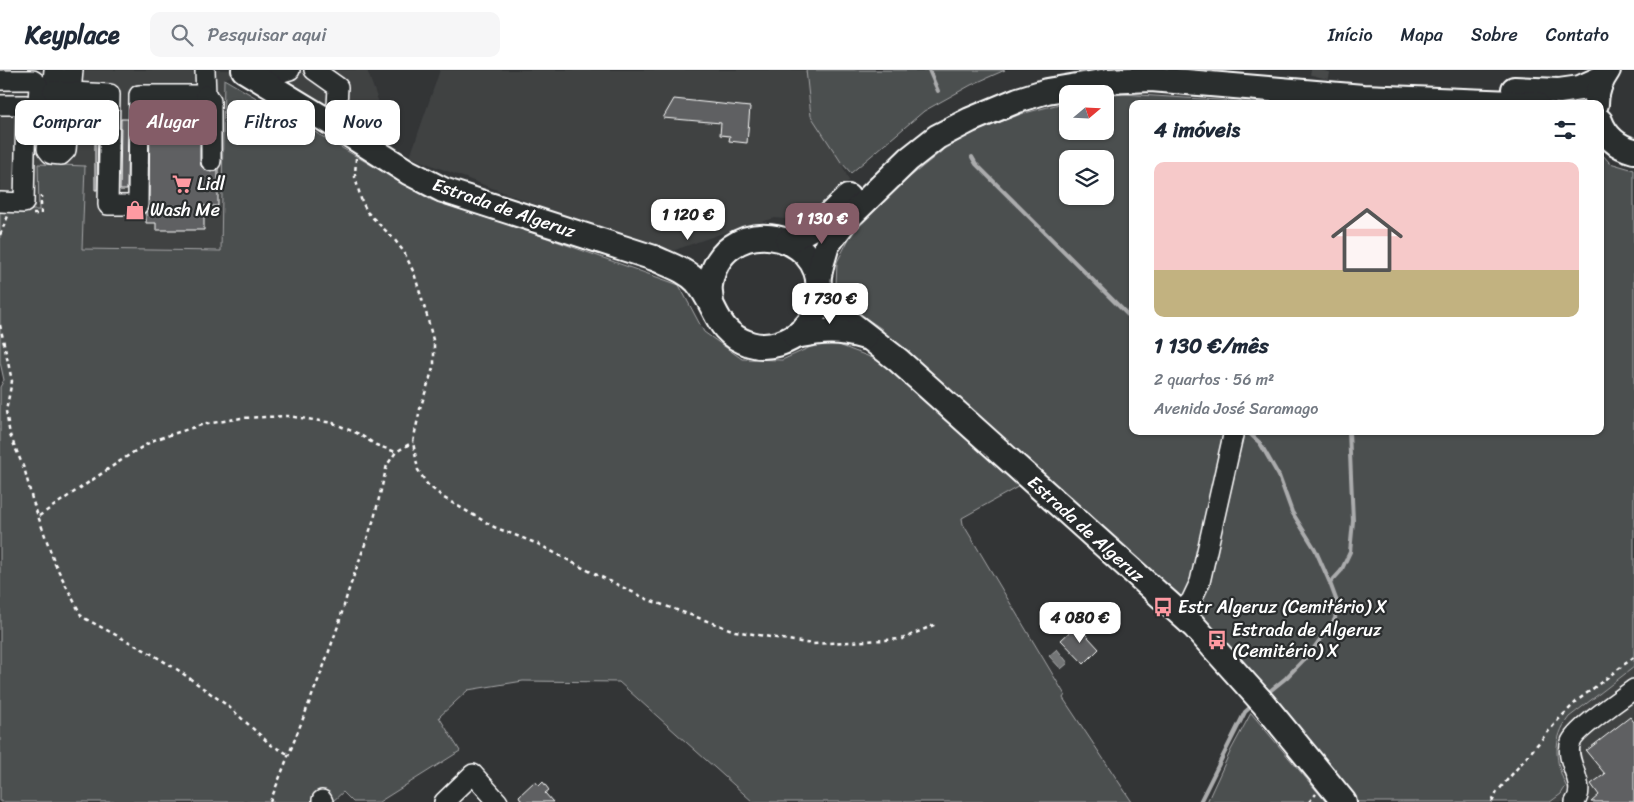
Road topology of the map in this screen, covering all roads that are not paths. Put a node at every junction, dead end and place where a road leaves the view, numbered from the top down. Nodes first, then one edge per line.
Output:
1 (54, 70) edge
2 (73, 70) edge
3 (205, 70) edge
4 (237, 70) edge
5 (290, 70) edge
6 (314, 70) edge
7 (1092, 70) edge
8 (1203, 70) edge
9 (1605, 74) edge
10 (252, 75) edge
11 (0, 80) edge
12 (62, 92) junction
13 (206, 95) junction
14 (38, 100) edge
15 (337, 100) edge
16 (1437, 100) edge
17 (1597, 100) edge
18 (0, 105) edge
19 (15, 105) edge
20 (325, 119) edge
21 (1604, 130) edge
22 (365, 145) edge
23 (26, 148) joint
24 (1634, 152) edge
25 (211, 161) dead end
26 (0, 202) edge
27 (788, 241) junction
28 (724, 254) junction
29 (654, 258) junction
30 (819, 285) junction
31 (711, 304) junction
32 (795, 336) junction
33 (872, 340) junction
34 (1233, 435) edge
35 (1180, 613) junction
36 (1634, 689) edge
37 (444, 802) edge
38 (498, 802) edge
39 (1344, 802) edge
40 (1574, 802) edge

1 - 12 street
2 - 12 street
3 - 13 street
4 - 10 main road, Estrada de Algeruz
5 - 10 street
6 - 15 street
7 - 27 main road
8 - 9 main road
9 - 17 main road
10 - 20 main road, Estrada de Algeruz
11 - 14 street
12 - 13 street
12 - 23 street
13 - 25 street
16 - 30 main road
18 - 19 street
21 - 24 main road
22 - 29 main road, Estrada de Algeruz
23 - 26 street
27 - 28 main road, Estrada de Algeruz
27 - 30 main road, Estrada de Algeruz
28 - 29 main road, Estrada de Algeruz
28 - 31 main road, Estrada de Algeruz
29 - 31 main road, Estrada de Algeruz
30 - 32 main road, Estrada de Algeruz
30 - 33 main road, Estrada de Algeruz
31 - 32 main road, Estrada de Algeruz
32 - 33 main road, Estrada de Algeruz
33 - 35 main road, Estrada de Algeruz
34 - 35 street
35 - 39 main road, Estrada de Algeruz
36 - 40 street
37 - 38 street

